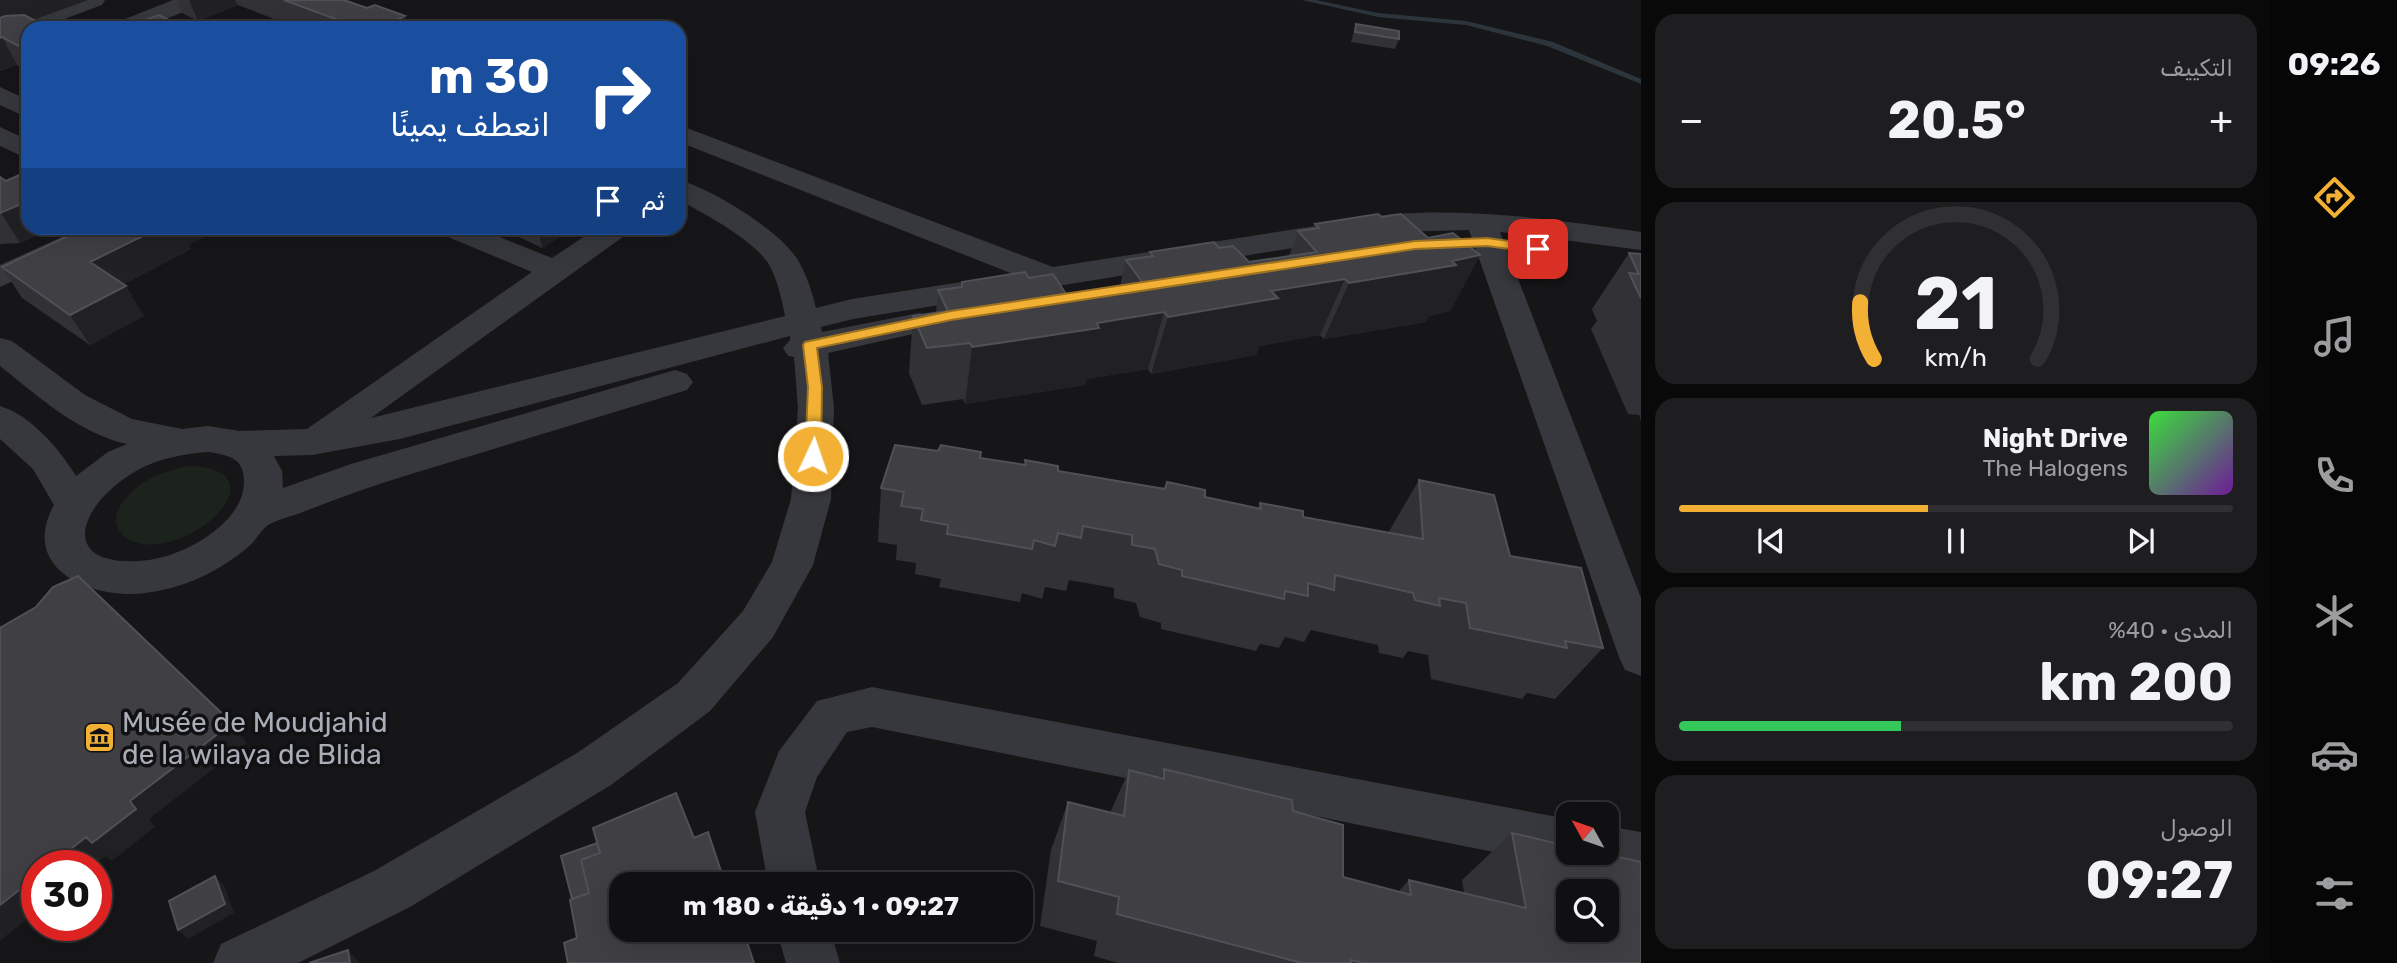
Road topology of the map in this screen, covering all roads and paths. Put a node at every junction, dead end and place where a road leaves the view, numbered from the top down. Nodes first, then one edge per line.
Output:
1 (94, 0) edge
2 (194, 0) edge
3 (38, 21) edge
4 (141, 21) edge
5 (21, 27) edge
6 (0, 35) edge
7 (0, 95) edge
8 (21, 106) edge
9 (0, 135) edge
10 (686, 136) edge
11 (21, 147) edge
12 (720, 148) junction
13 (686, 176) edge
14 (686, 193) edge
15 (1484, 231) junction
16 (90, 235) edge
17 (469, 235) edge
18 (606, 235) edge
19 (1641, 241) edge
20 (1641, 262) edge
21 (555, 271) junction
22 (0, 277) edge
23 (1050, 277) junction
24 (806, 333) junction
25 (0, 349) edge
26 (0, 419) edge
27 (181, 441) junction
28 (312, 442) junction
29 (240, 444) junction
30 (73, 504) junction
31 (256, 514) junction
32 (1641, 657) edge
33 (1556, 841) edge
34 (1619, 853) edge
35 (1641, 857) edge
36 (792, 872) edge
37 (807, 942) edge
38 (240, 963) edge
39 (813, 963) edge

1 - 3 street
2 - 4 street
5 - 6 street
7 - 8 street
9 - 11 street
10 - 12 street
12 - 13 street
12 - 23 street
14 - 24 street
15 - 19 street
15 - 20 street
15 - 23 street
15 - 24 street
15 - 32 street
16 - 22 street
17 - 21 street
18 - 21 street
21 - 28 street
23 - 24 street
24 - 28 street
24 - 31 street
24 - 38 street
25 - 27 street
26 - 30 street
27 - 29 street
27 - 30 street
28 - 29 street
29 - 31 street
30 - 31 street
33 - 36 street
34 - 35 street
37 - 39 street

